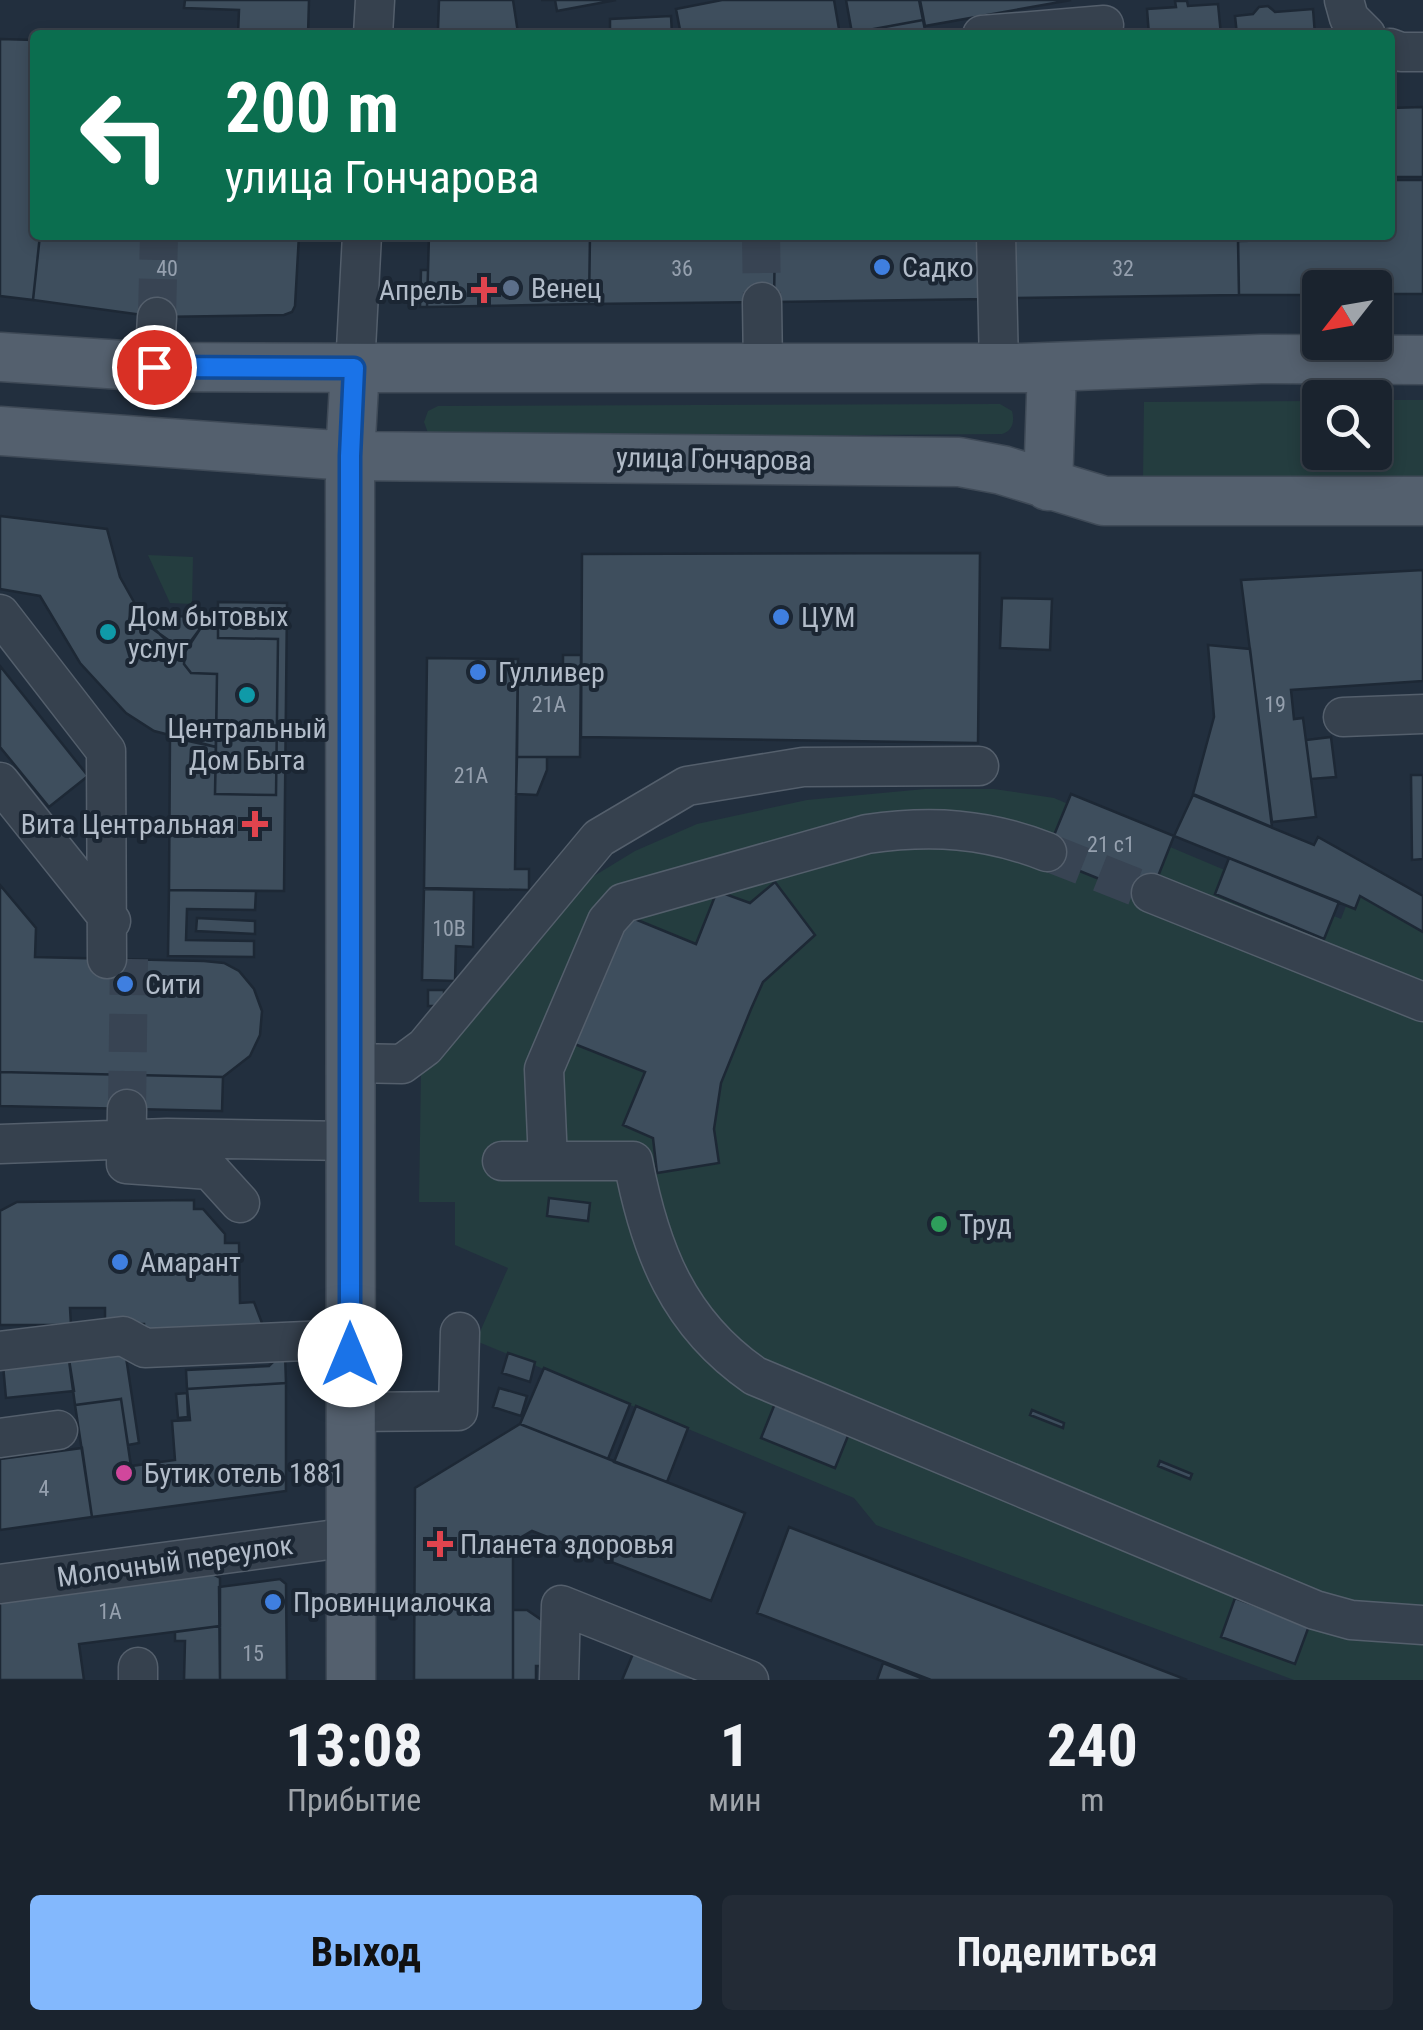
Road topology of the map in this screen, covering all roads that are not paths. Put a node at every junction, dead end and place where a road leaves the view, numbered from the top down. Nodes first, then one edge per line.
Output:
1 (375, 0) edge
2 (1350, 1) edge
3 (1104, 25) dead end
4 (373, 30) edge
5 (1043, 30) edge
6 (1361, 30) edge
7 (1395, 50) edge
8 (1423, 52) edge
9 (362, 240) edge
10 (996, 240) edge
11 (762, 302) tunnel mouth
12 (156, 318) tunnel mouth
13 (0, 357) edge
14 (1423, 360) edge
15 (154, 367) junction
16 (1052, 367) junction
17 (354, 368) junction
18 (763, 368) junction
19 (999, 368) junction
20 (0, 431) edge
21 (350, 456) junction
22 (1048, 486) junction
23 (1423, 501) edge
24 (0, 614) edge
25 (1423, 714) edge
26 (1342, 717) dead end
27 (979, 766) dead end
28 (0, 782) edge
29 (1047, 852) tunnel mouth
30 (1152, 894) tunnel mouth
31 (108, 917) junction
32 (118, 959) tunnel mouth
33 (1423, 1002) edge
34 (350, 1063) junction
35 (115, 1124) junction
36 (351, 1142) junction
37 (0, 1144) edge
38 (502, 1161) dead end
39 (548, 1161) junction
40 (240, 1203) dead end
41 (460, 1332) dead end
42 (350, 1339) junction
43 (0, 1351) edge
44 (350, 1412) junction
45 (58, 1430) dead end
46 (0, 1438) edge
47 (351, 1537) junction
48 (0, 1584) edge
49 (1423, 1625) edge
50 (350, 1680) edge
51 (559, 1680) edge
52 (749, 1680) edge

1 - 4 street
2 - 6 street
3 - 5 street
7 - 8 street
9 - 17 street
10 - 19 street
11 - 18 street
12 - 15 street
13 - 15 main road
14 - 16 main road
15 - 17 main road
16 - 19 main road
16 - 22 main road
17 - 18 main road
17 - 21 main road
18 - 19 main road
20 - 21 main road, улица Гончарова
21 - 22 main road, улица Гончарова
21 - 34 main road
22 - 23 main road, улица Гончарова
24 - 31 street
25 - 26 street
27 - 34 street
28 - 31 street
29 - 39 street
30 - 33 street
31 - 32 street
34 - 36 main road
35 - 36 street
35 - 37 street
35 - 40 street
36 - 42 main road
38 - 39 street
39 - 49 street
41 - 44 street
42 - 43 street
42 - 44 main road
44 - 47 main road
45 - 46 street
47 - 48 street, Молочный переулок
47 - 50 main road
51 - 52 street

